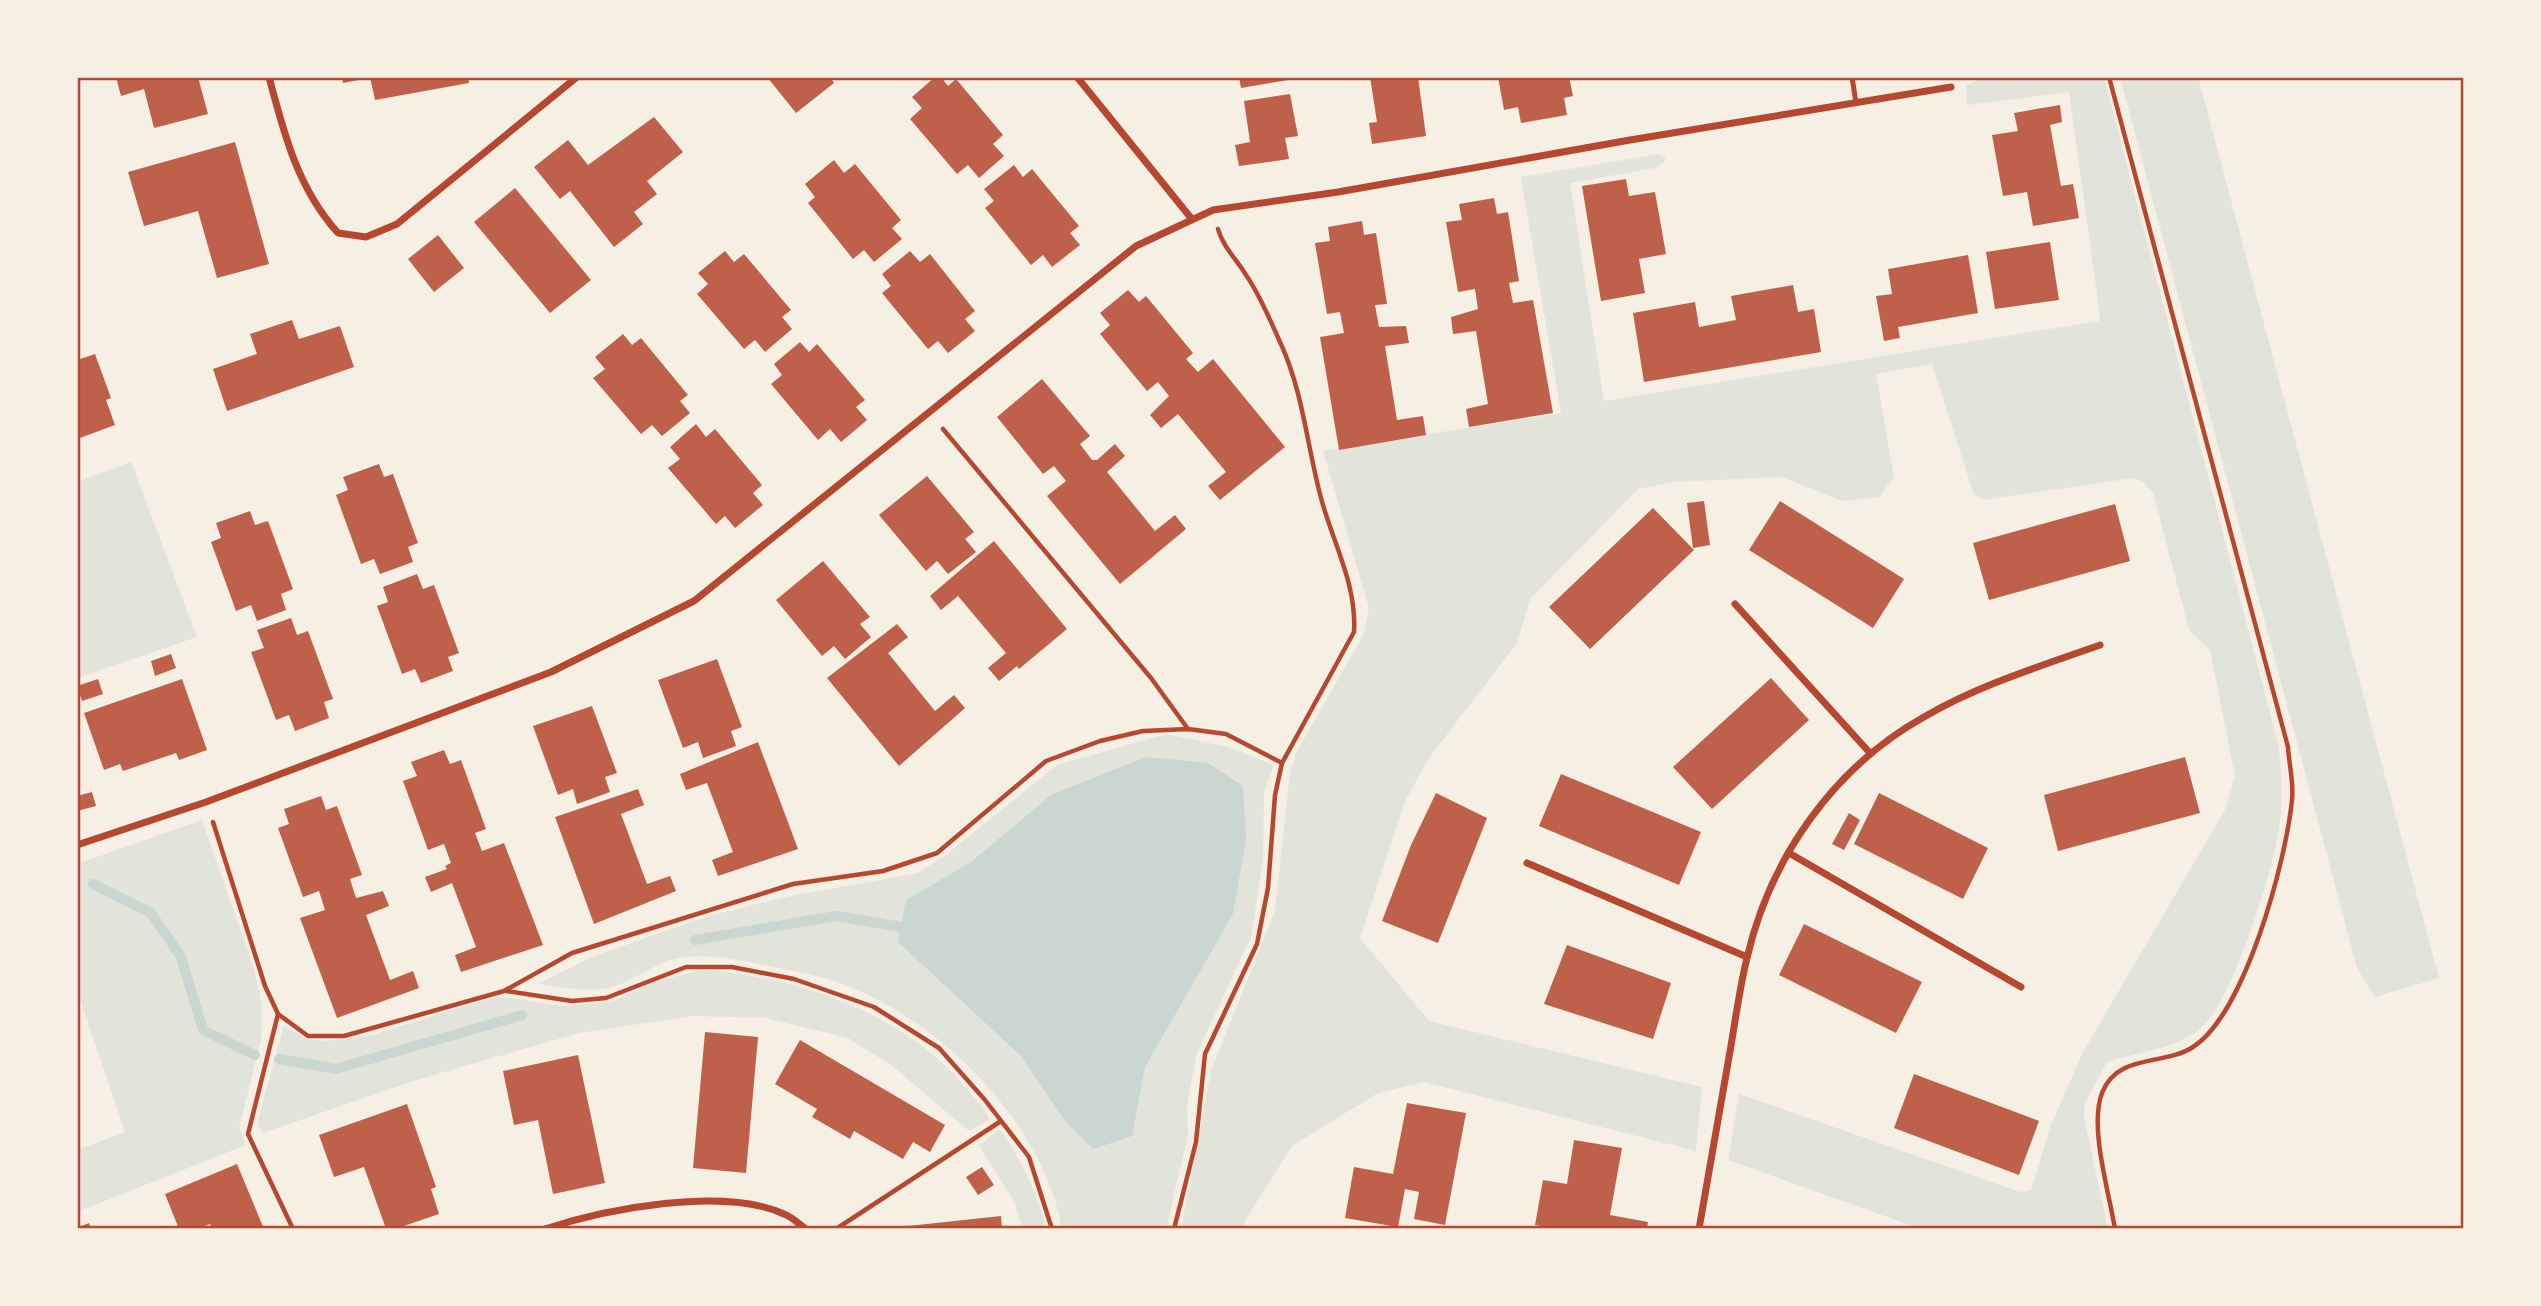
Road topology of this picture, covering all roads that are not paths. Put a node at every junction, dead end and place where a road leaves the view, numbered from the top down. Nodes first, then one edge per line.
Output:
1 (269, 77) edge
2 (576, 77) edge
3 (1077, 77) edge
4 (1852, 77) edge
5 (1951, 87) dead end
6 (1856, 103) junction
7 (1192, 218) junction
8 (1735, 604) dead end
9 (2100, 645) dead end
10 (1870, 753) junction
11 (77, 845) edge
12 (1789, 853) junction
13 (1527, 863) dead end
14 (1747, 957) junction
15 (2021, 987) dead end
16 (545, 1229) edge
17 (806, 1229) edge
18 (1699, 1229) edge

1 - 2 street
3 - 7 street
4 - 6 lane
5 - 6 street
6 - 7 street
7 - 11 street
8 - 10 street
9 - 10 street
10 - 12 street
12 - 14 street
12 - 15 street
13 - 14 street
14 - 18 street
16 - 17 street

